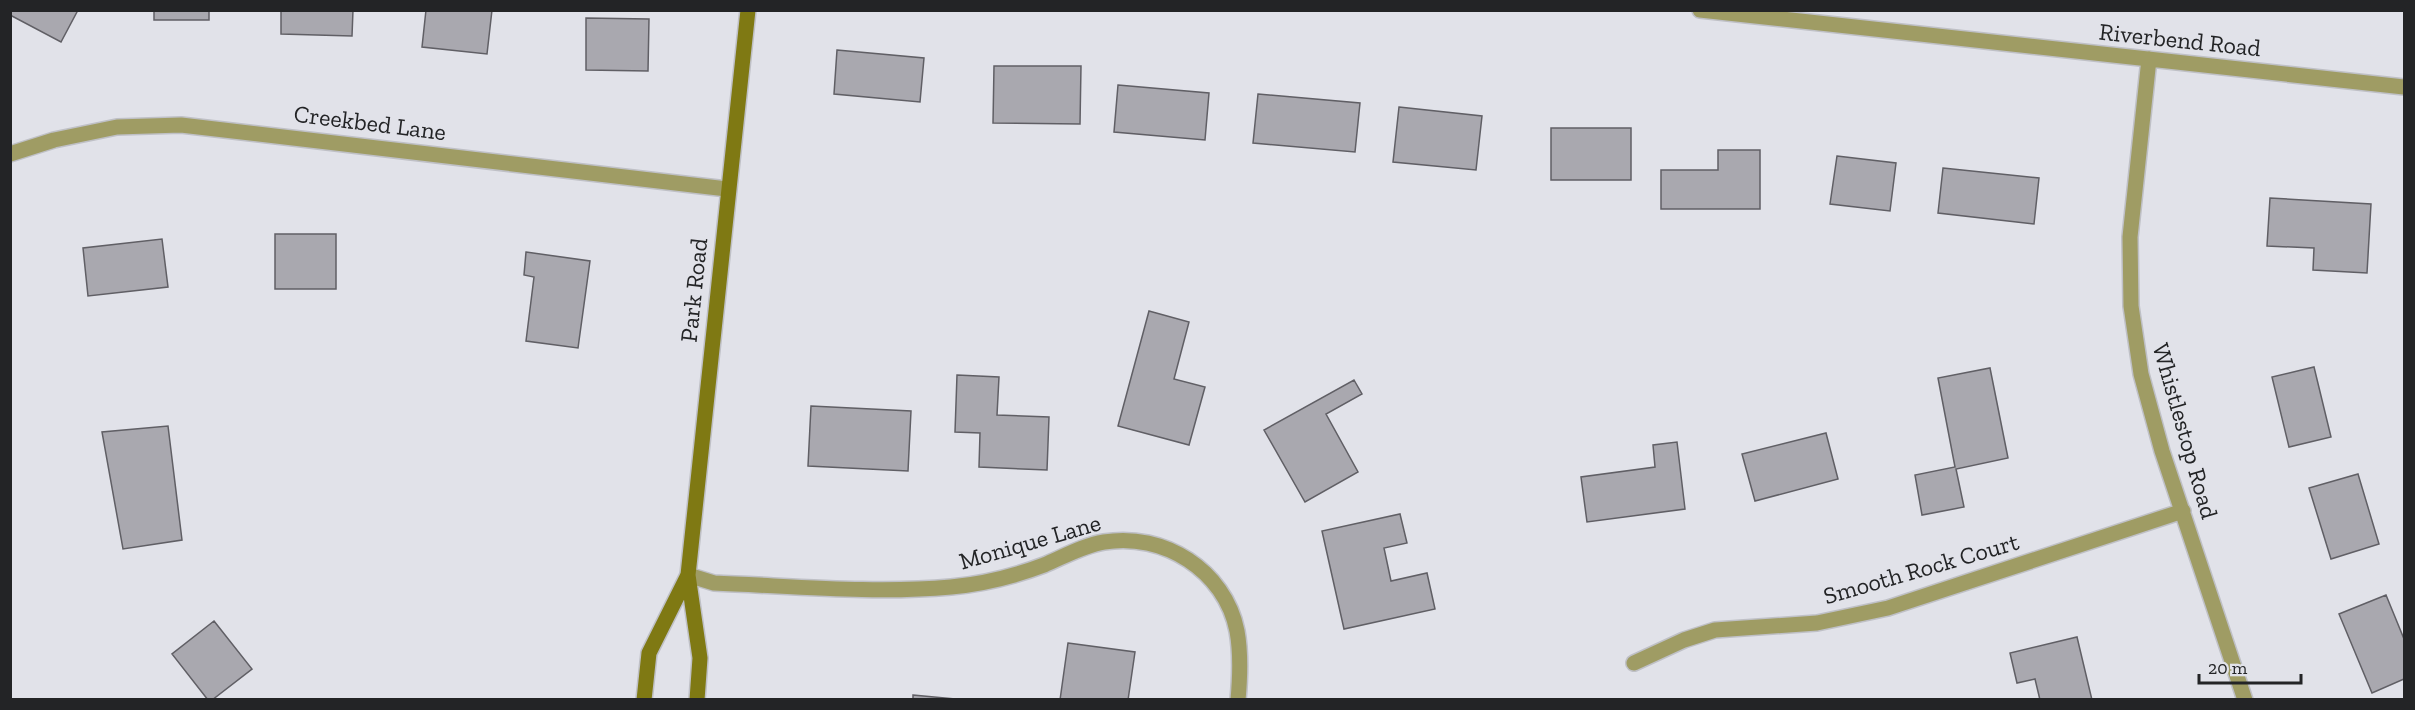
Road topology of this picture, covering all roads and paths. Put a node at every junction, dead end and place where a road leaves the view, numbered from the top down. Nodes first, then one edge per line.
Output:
1 (748, 10) edge
2 (1700, 10) edge
3 (2149, 59) junction
4 (2404, 87) edge
5 (10, 154) edge
6 (727, 189) junction
7 (2182, 511) junction
8 (688, 575) junction
9 (1634, 663) dead end
10 (644, 699) edge
11 (697, 699) edge
12 (1238, 699) edge
13 (2245, 699) edge

1 - 6 main road, Park Road
2 - 3 street, Riverbend Road
3 - 4 street, Riverbend Road
3 - 7 street, Whistlestop Road
5 - 6 street, Creekbed Lane
6 - 8 main road, Park Road
7 - 9 street, Smooth Rock Court
7 - 13 street, Whistlestop Road
8 - 10 main road, Park Road
8 - 11 main road, Park Road
8 - 12 street, Monique Lane

